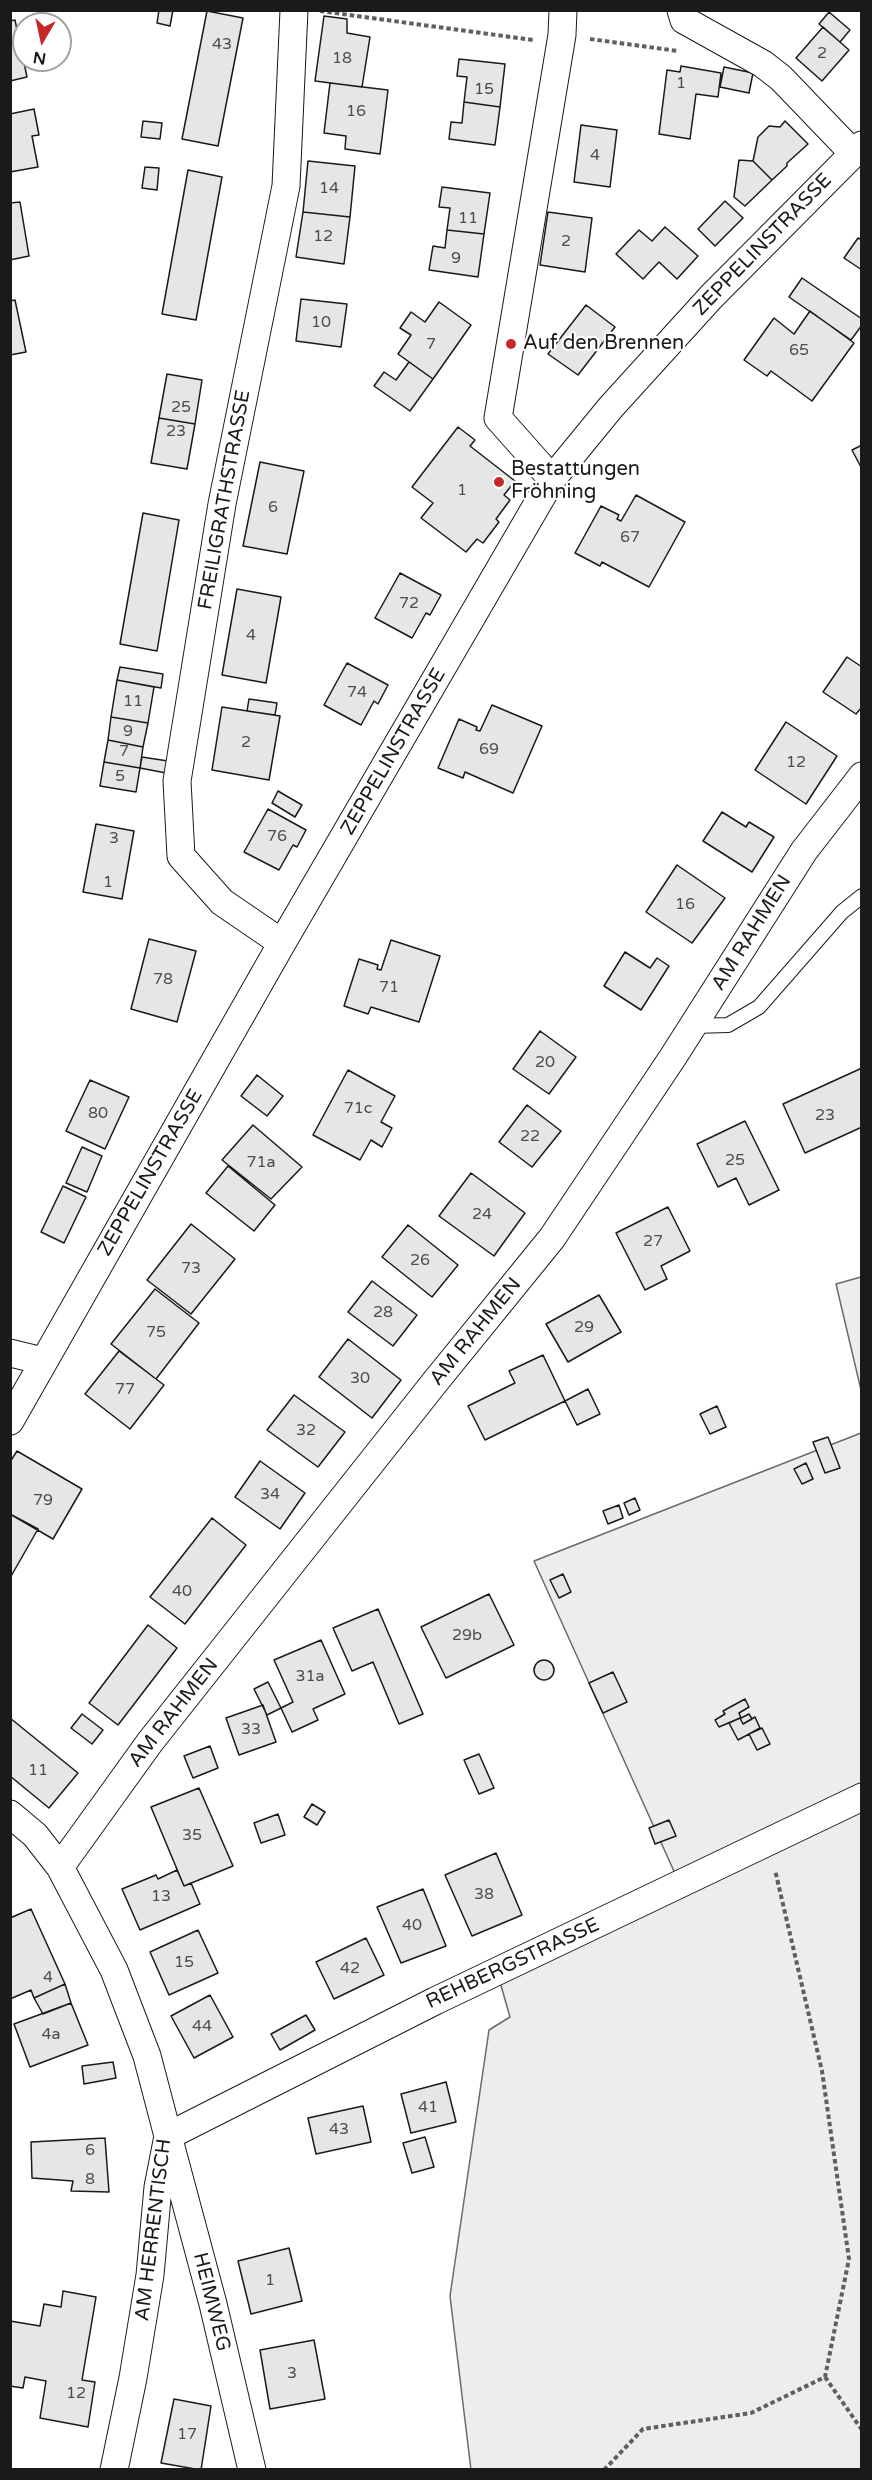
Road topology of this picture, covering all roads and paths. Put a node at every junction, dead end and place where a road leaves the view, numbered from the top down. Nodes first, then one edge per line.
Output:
1 (294, 10) edge
2 (320, 10) edge
3 (681, 10) edge
4 (563, 23) edge
5 (633, 45) dead end
6 (857, 149) edge
7 (552, 479) junction
8 (861, 776) edge
9 (861, 896) edge
10 (282, 944) junction
11 (693, 1026) junction
12 (10, 1353) edge
13 (43, 1361) junction
14 (10, 1421) edge
15 (861, 1797) edge
16 (10, 1814) edge
17 (768, 1843) junction
18 (60, 1866) junction
19 (168, 2136) junction
20 (825, 2377) junction
21 (861, 2430) edge
22 (114, 2469) edge
23 (252, 2469) edge
24 (604, 2469) edge

1 - 10 street, FREILIGRATHSTRASSE
2 - 4 path
3 - 6 street
4 - 5 path
4 - 7 street
6 - 7 street, ZEPPELINSTRASSE
7 - 10 street, ZEPPELINSTRASSE
8 - 11 street, AM RAHMEN
9 - 11 lane
10 - 13 street, ZEPPELINSTRASSE
11 - 18 street, AM RAHMEN
12 - 13 street
13 - 14 street, ZEPPELINSTRASSE
15 - 17 street, REHBERGSTRASSE
16 - 18 street, AM HERRENTISCH
17 - 19 street, REHBERGSTRASSE
17 - 20 path
18 - 19 street, AM HERRENTISCH
19 - 22 street, AM HERRENTISCH
19 - 23 street, HEIMWEG
20 - 21 path
20 - 24 path

